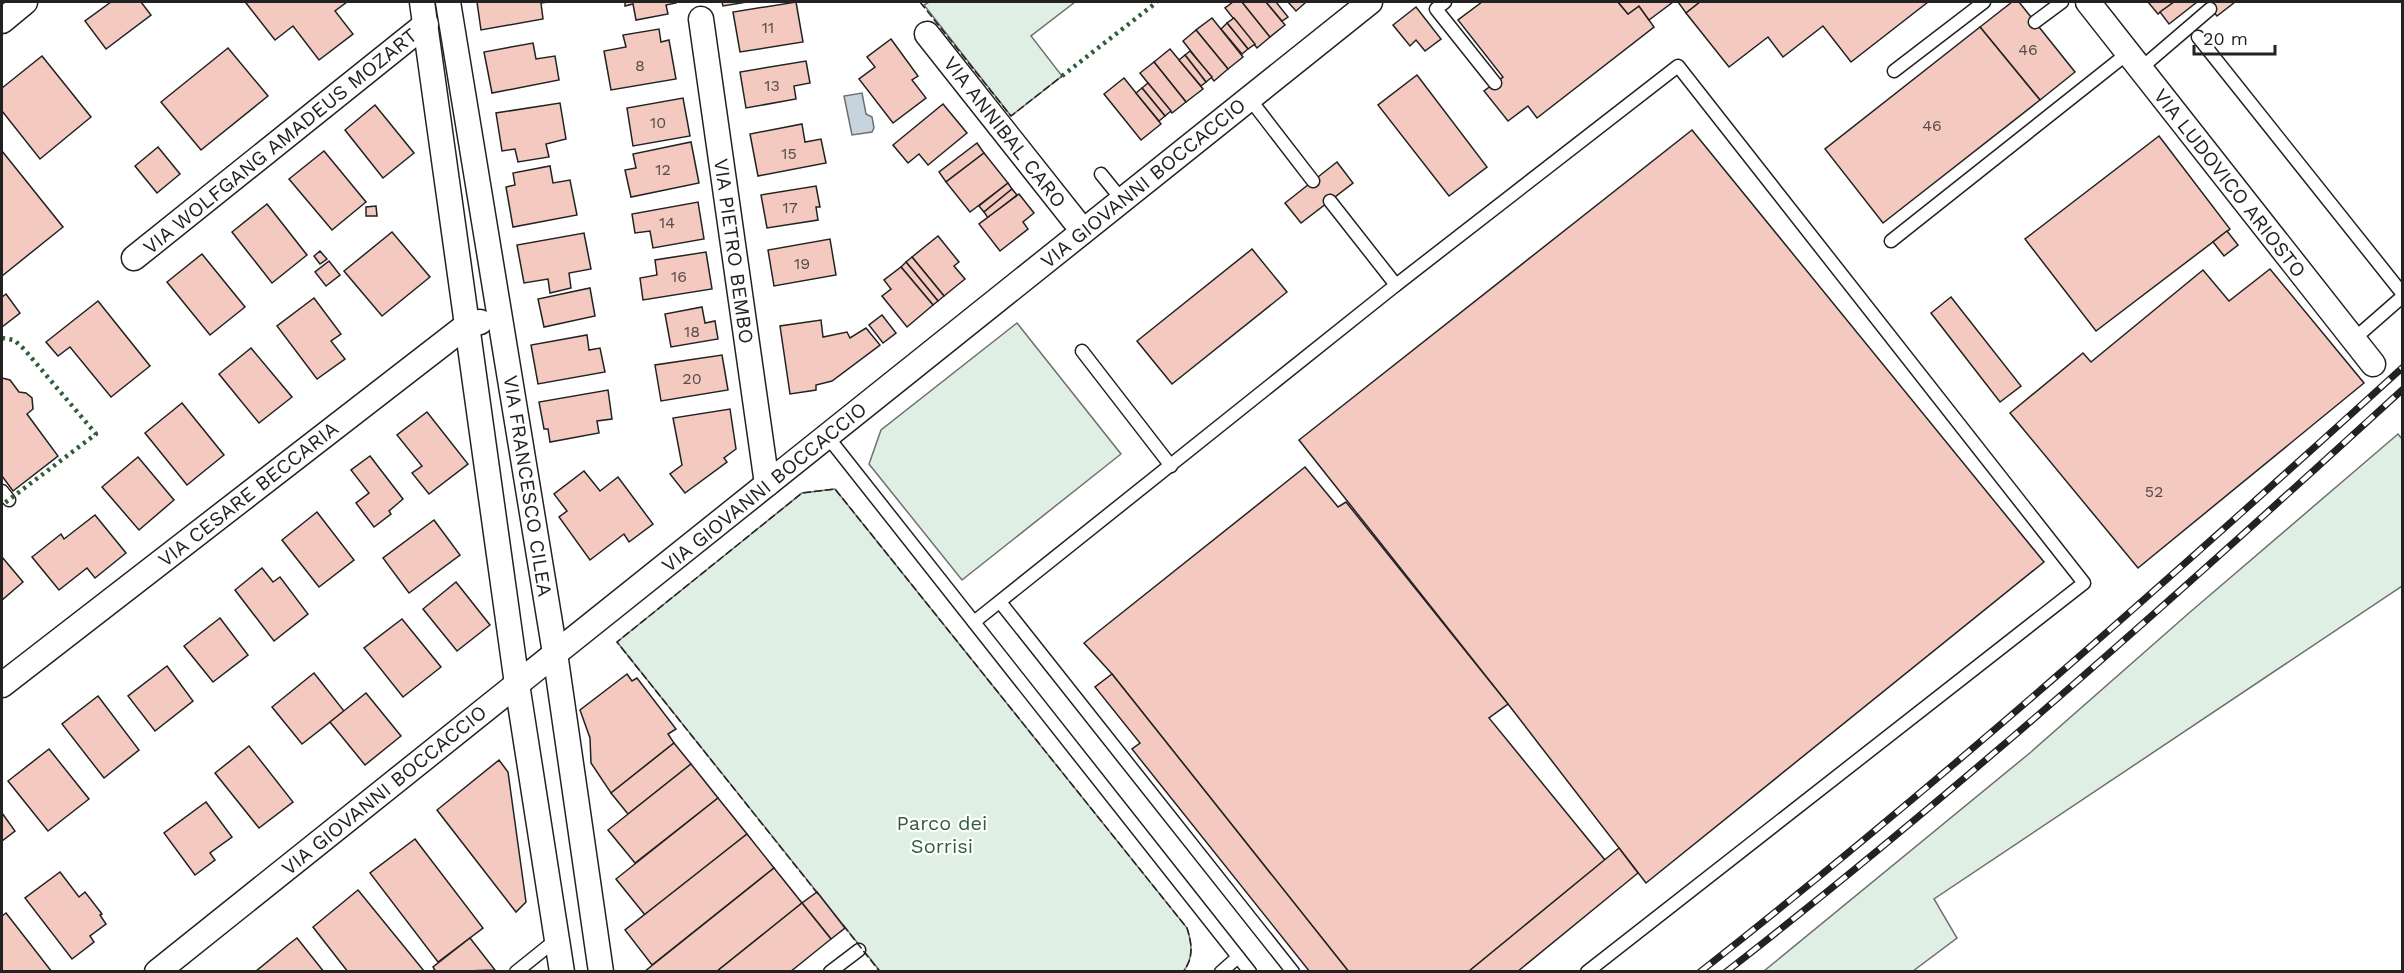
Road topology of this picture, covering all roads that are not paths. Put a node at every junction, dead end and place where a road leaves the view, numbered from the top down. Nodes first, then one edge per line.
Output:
1 (25, 2) edge
2 (448, 2) edge
3 (1370, 2) edge
4 (1446, 2) edge
5 (1984, 2) edge
6 (2062, 2) edge
7 (2088, 2) edge
8 (2211, 9) dead end
9 (424, 13) edge
10 (701, 19) dead end
11 (2, 21) edge
12 (2036, 22) dead end
13 (927, 34) dead end
14 (2198, 37) dead end
15 (2134, 61) junction
16 (1894, 71) dead end
17 (1495, 83) dead end
18 (1249, 98) junction
19 (1101, 174) dead end
20 (1313, 181) dead end
21 (1122, 200) junction
22 (1330, 201) dead end
23 (1083, 231) junction
24 (1891, 241) dead end
25 (134, 258) dead end
26 (1396, 285) junction
27 (2403, 295) edge
28 (500, 318) junction
29 (467, 325) junction
30 (2354, 339) junction
31 (1082, 351) dead end
32 (2373, 364) dead end
33 (827, 436) junction
34 (1171, 466) junction
35 (767, 484) junction
36 (1000, 602) junction
37 (974, 622) junction
38 (555, 653) junction
39 (517, 684) junction
40 (2, 685) edge
41 (557, 939) junction
42 (859, 950) dead end
43 (1238, 957) junction
44 (157, 972) edge
45 (516, 972) edge
46 (562, 972) edge
47 (602, 972) edge
48 (830, 972) edge
49 (1221, 972) edge
50 (1250, 972) edge
51 (1293, 972) edge
52 (1587, 972) edge

1 - 11 street
2 - 28 street, VIA FRANCESCO CILEA
3 - 18 street, VIA GIOVANNI BOCCACCIO
4 - 17 lane
5 - 16 lane
6 - 12 lane
7 - 15 street, VIA LUDOVICO ARIOSTO
8 - 15 lane
9 - 25 street, VIA WOLFGANG AMADEUS MOZART
9 - 29 street, VIA FRANCESCO CILEA
10 - 35 street, VIA PIETRO BEMBO
13 - 23 street, VIA ANNIBAL CARO
14 - 27 lane
15 - 24 lane
15 - 30 street, VIA LUDOVICO ARIOSTO
18 - 20 lane
18 - 21 street, VIA GIOVANNI BOCCACCIO
19 - 21 lane
21 - 23 street, VIA GIOVANNI BOCCACCIO
22 - 26 lane
23 - 33 street, VIA GIOVANNI BOCCACCIO
26 - 34 lane
26 - 52 lane
27 - 30 lane
28 - 29 street, VIA CESARE BECCARIA
28 - 38 street, VIA FRANCESCO CILEA
29 - 39 street, VIA FRANCESCO CILEA
29 - 40 street, VIA CESARE BECCARIA
30 - 32 street, VIA LUDOVICO ARIOSTO
31 - 34 lane
33 - 35 street, VIA GIOVANNI BOCCACCIO
33 - 37 lane
34 - 36 lane
35 - 38 street, VIA GIOVANNI BOCCACCIO
36 - 37 lane
36 - 51 lane
37 - 43 lane
38 - 39 street, VIA GIOVANNI BOCCACCIO
38 - 47 street, VIA FRANCESCO CILEA
39 - 41 street, VIA FRANCESCO CILEA
39 - 44 street, VIA GIOVANNI BOCCACCIO
41 - 45 lane
41 - 46 street, VIA FRANCESCO CILEA
42 - 48 lane
43 - 49 lane
43 - 50 lane

